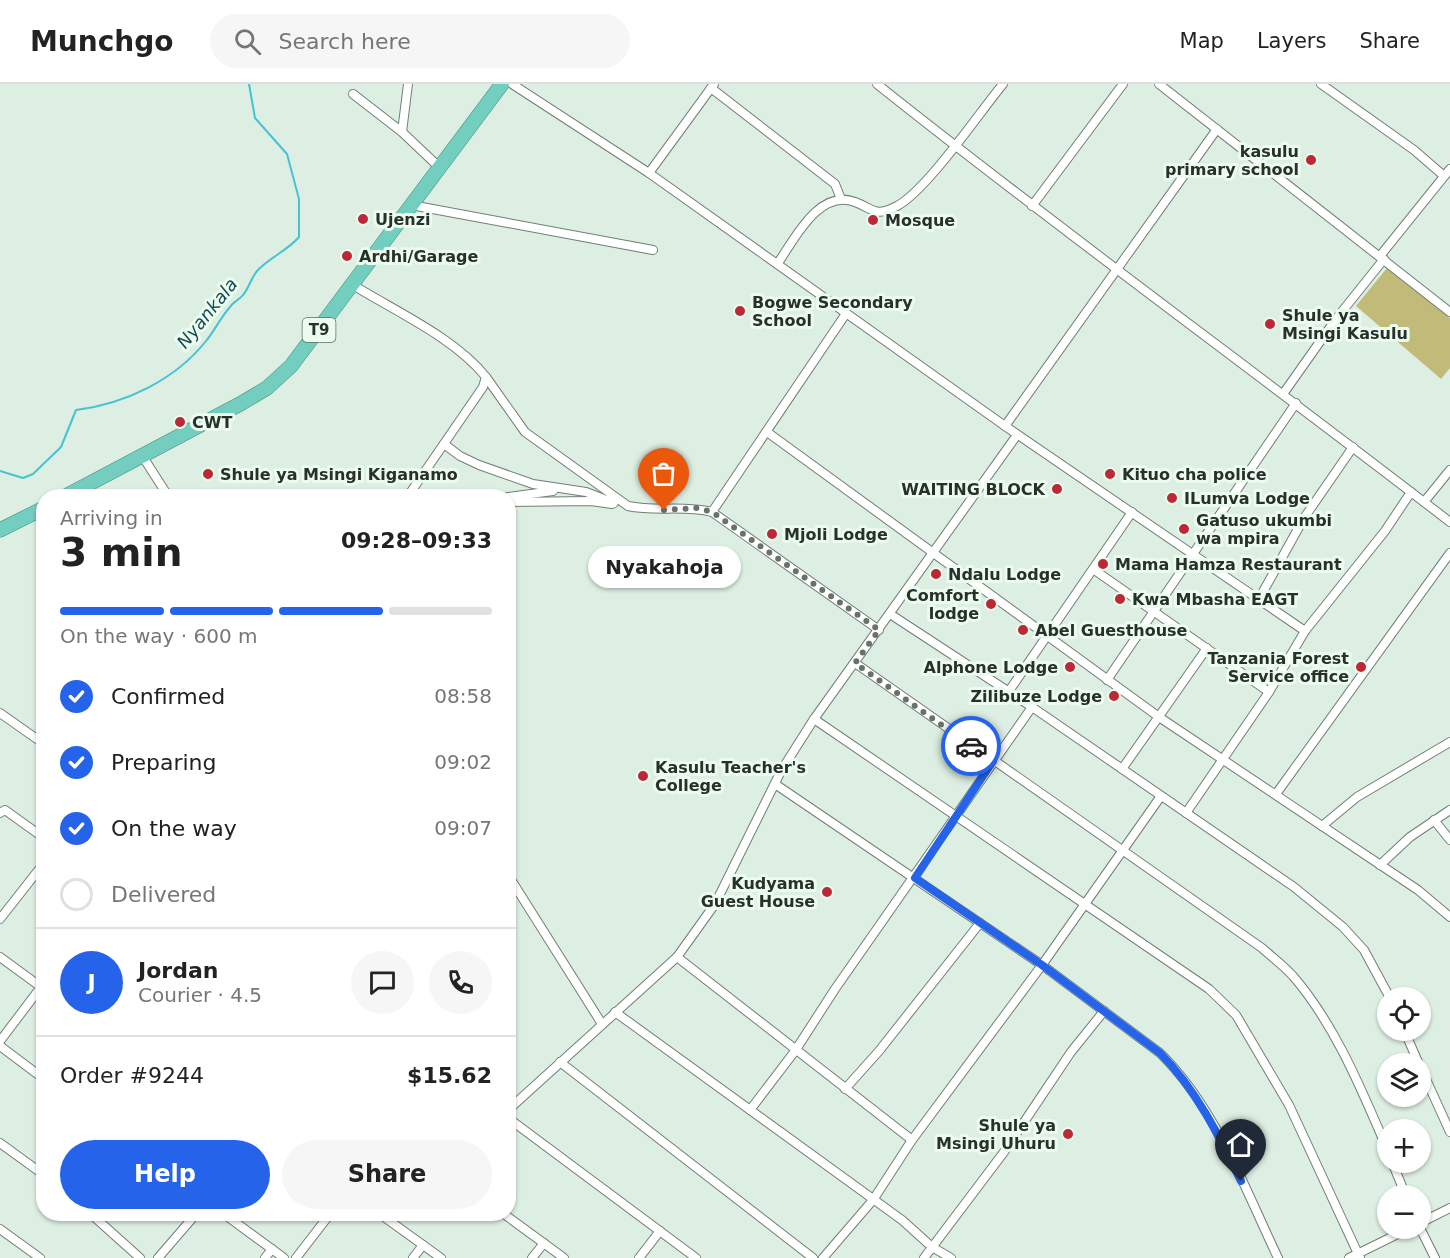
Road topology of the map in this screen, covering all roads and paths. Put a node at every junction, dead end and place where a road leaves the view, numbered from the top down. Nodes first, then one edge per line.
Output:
1 (408, 84) edge
2 (502, 84) edge
3 (512, 84) edge
4 (878, 84) edge
5 (1003, 84) edge
6 (1123, 84) edge
7 (1159, 84) edge
8 (1321, 84) edge
9 (712, 86) edge
10 (353, 94) dead end
11 (1217, 129) junction
12 (402, 132) junction
13 (954, 145) junction
14 (439, 166) junction
15 (1447, 172) edge
16 (649, 173) junction
17 (841, 199) junction
18 (411, 205) junction
19 (1032, 206) junction
20 (653, 250) dead end
21 (1382, 258) junction
22 (778, 263) junction
23 (1115, 270) junction
24 (353, 285) junction
25 (1450, 312) edge
26 (845, 315) junction
27 (486, 377) junction
28 (1283, 394) junction
29 (1296, 403) junction
30 (1005, 426) junction
31 (767, 432) junction
32 (1017, 435) junction
33 (444, 444) junction
34 (1353, 447) junction
35 (143, 457) junction
36 (1450, 470) edge
37 (80, 489) edge
38 (164, 489) edge
39 (413, 489) edge
40 (561, 489) junction
41 (1411, 492) junction
42 (516, 496) edge
43 (516, 502) edge
44 (1424, 502) junction
45 (618, 505) junction
46 (628, 506) junction
47 (36, 512) edge
48 (712, 512) junction
49 (1132, 512) junction
50 (1450, 522) edge
51 (0, 530) edge
52 (1193, 553) junction
53 (1450, 553) edge
54 (933, 554) junction
55 (1093, 569) junction
56 (1259, 598) junction
57 (1154, 610) junction
58 (890, 614) junction
59 (879, 630) junction
60 (1305, 631) junction
61 (1047, 637) junction
62 (1207, 648) junction
63 (855, 663) junction
64 (1107, 680) junction
65 (1009, 692) junction
66 (1269, 692) junction
67 (1032, 706) junction
68 (0, 713) edge
69 (1159, 717) junction
70 (813, 719) junction
71 (36, 738) edge
72 (1450, 742) edge
73 (1224, 759) junction
74 (993, 761) junction
75 (1122, 769) junction
76 (775, 784) junction
77 (1276, 794) junction
78 (1161, 796) junction
79 (1450, 810) edge
80 (0, 813) edge
81 (1186, 813) junction
82 (956, 817) junction
83 (1434, 820) junction
84 (1322, 826) junction
85 (36, 832) edge
86 (1450, 840) edge
87 (1123, 852) junction
88 (1380, 865) junction
89 (36, 873) edge
90 (915, 878) junction
91 (516, 888) edge
92 (1085, 905) junction
93 (1450, 916) edge
94 (0, 919) edge
95 (980, 922) junction
96 (0, 957) edge
97 (677, 957) junction
98 (1042, 965) junction
99 (36, 981) edge
100 (1384, 987) edge
101 (36, 993) edge
102 (1104, 1011) junction
103 (615, 1012) junction
104 (602, 1024) junction
105 (0, 1041) edge
106 (0, 1046) edge
107 (795, 1051) junction
108 (560, 1062) junction
109 (36, 1073) edge
110 (845, 1089) junction
111 (1431, 1090) edge
112 (516, 1103) edge
113 (750, 1110) junction
114 (516, 1124) edge
115 (1377, 1125) edge
116 (1450, 1132) edge
117 (912, 1140) junction
118 (0, 1143) edge
119 (36, 1169) edge
120 (873, 1200) junction
121 (1450, 1208) edge
122 (1431, 1218) edge
123 (99, 1221) edge
124 (190, 1221) edge
125 (237, 1221) edge
126 (325, 1221) edge
127 (390, 1221) edge
128 (514, 1221) edge
129 (0, 1230) edge
130 (660, 1231) junction
131 (1389, 1239) edge
132 (1426, 1239) edge
133 (544, 1243) junction
134 (423, 1245) junction
135 (932, 1248) junction
136 (272, 1249) junction
137 (1355, 1257) edge
138 (40, 1258) edge
139 (140, 1258) edge
140 (158, 1258) edge
141 (265, 1258) edge
142 (284, 1258) edge
143 (296, 1258) edge
144 (413, 1258) edge
145 (441, 1258) edge
146 (532, 1258) edge
147 (564, 1258) edge
148 (639, 1258) edge
149 (696, 1258) edge
150 (813, 1258) edge
151 (823, 1258) edge
152 (924, 1258) edge
153 (951, 1258) edge
154 (1278, 1258) edge
155 (1435, 1258) edge

1 - 12 street
2 - 14 highway, T9
3 - 16 street
4 - 13 street
5 - 13 street
6 - 19 street
7 - 11 street
8 - 15 street
9 - 16 street
9 - 17 street
10 - 12 street
11 - 21 street
11 - 23 street
12 - 14 street
13 - 17 street
13 - 19 street
14 - 18 highway, T9
15 - 21 street
16 - 22 street
17 - 22 street
18 - 20 street
18 - 24 highway, T9
19 - 23 street
21 - 25 street
21 - 28 street
22 - 26 street
23 - 28 street
23 - 30 street
24 - 27 street
24 - 35 highway, T9
26 - 30 street
26 - 31 street
27 - 33 street
27 - 46 street
28 - 29 street
29 - 34 street
29 - 52 street
30 - 32 street
31 - 48 street
31 - 54 street
32 - 49 street
32 - 54 street
33 - 39 street
33 - 40 street
34 - 41 street
34 - 56 street
35 - 37 highway, T9
35 - 38 street
36 - 44 street
40 - 42 street
40 - 45 street
41 - 44 street
41 - 60 street
43 - 45 street
44 - 50 street
45 - 46 street
46 - 48 street
47 - 51 highway
48 - 59 street
49 - 52 street
49 - 55 street
52 - 56 street
52 - 57 street
53 - 77 street
54 - 58 street
54 - 61 street
55 - 57 street
55 - 61 street
56 - 60 street
57 - 62 street
57 - 64 street
58 - 59 street
58 - 65 street
59 - 63 street
60 - 66 street
61 - 64 street
61 - 65 street
62 - 66 street
62 - 69 street
63 - 70 street
63 - 74 street
64 - 69 street
65 - 67 street
66 - 73 street
67 - 74 street
67 - 75 street
68 - 71 street
69 - 73 street
69 - 75 street
70 - 76 street
70 - 82 street
72 - 84 street
73 - 77 street
73 - 81 street
74 - 82 street
74 - 87 street
75 - 78 street
76 - 90 street
76 - 97 street
77 - 84 street
78 - 81 street
78 - 87 street
79 - 83 street
80 - 85 street
81 - 100 street
82 - 90 street
82 - 92 street
83 - 86 street
83 - 88 street
84 - 88 street
87 - 92 street
87 - 115 street
88 - 93 street
89 - 94 street
90 - 95 street
90 - 107 street
91 - 104 street
92 - 98 street
92 - 137 street
95 - 98 street
95 - 110 street
96 - 99 street
97 - 103 street
97 - 107 street
98 - 102 street
98 - 117 street
101 - 105 street
102 - 135 street
102 - 154 street
103 - 104 street
103 - 113 street
104 - 108 street
106 - 109 street
107 - 110 street
107 - 113 street
108 - 112 street
108 - 150 street
110 - 117 street
111 - 116 street
113 - 120 street
114 - 130 street
117 - 120 street
118 - 119 street
120 - 135 street
120 - 151 street
121 - 122 street
123 - 139 street
124 - 140 street
125 - 136 street
126 - 143 street
127 - 134 street
128 - 133 street
129 - 138 street
130 - 148 street
130 - 149 street
131 - 137 street
132 - 155 street
133 - 146 street
133 - 147 street
134 - 144 street
134 - 145 street
135 - 152 street
135 - 153 street
136 - 141 street
136 - 142 street

